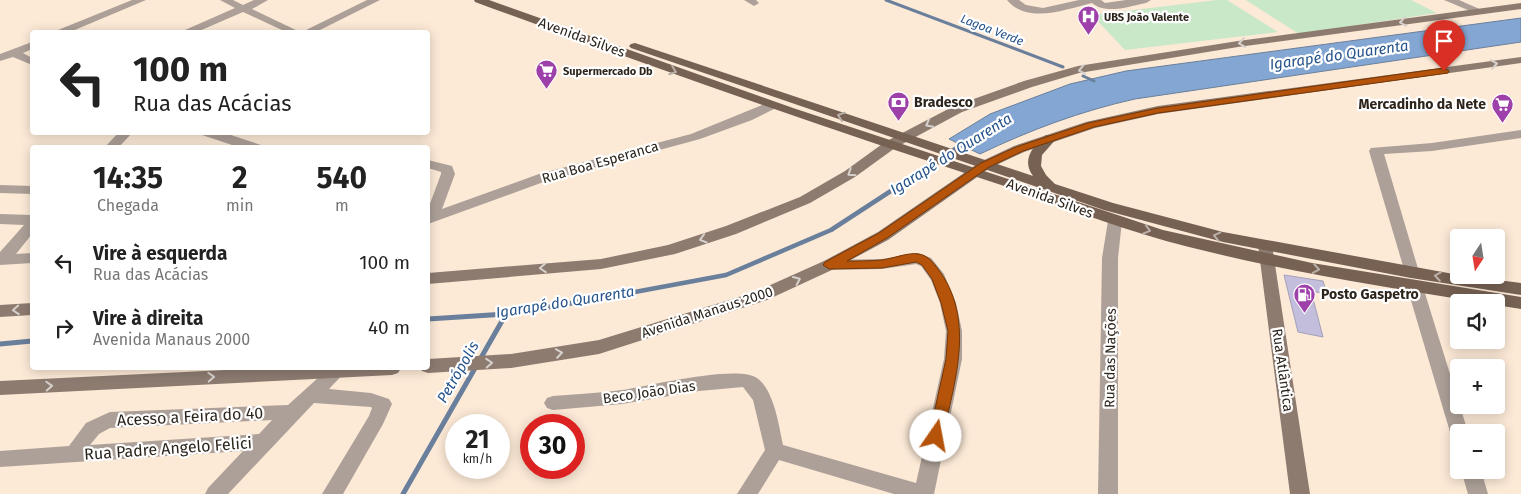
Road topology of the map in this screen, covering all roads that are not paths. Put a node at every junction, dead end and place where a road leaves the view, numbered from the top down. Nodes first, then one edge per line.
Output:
1 (141, 0) edge
2 (225, 0) edge
3 (263, 0) edge
4 (374, 0) edge
5 (479, 0) edge
6 (505, 0) edge
7 (1012, 0) edge
8 (1094, 0) edge
9 (1146, 0) edge
10 (1449, 0) edge
11 (1521, 6) edge
12 (244, 8) junction
13 (1479, 11) junction
14 (67, 30) edge
15 (194, 30) edge
16 (290, 30) edge
17 (312, 30) edge
18 (30, 46) edge
19 (14, 52) junction
20 (0, 58) edge
21 (1521, 60) edge
22 (30, 61) edge
23 (772, 105) junction
24 (1521, 134) edge
25 (124, 135) edge
26 (216, 135) edge
27 (904, 138) junction
28 (1051, 138) junction
29 (113, 145) edge
30 (247, 145) edge
31 (890, 145) junction
32 (926, 151) junction
33 (430, 164) edge
34 (976, 167) junction
35 (1051, 187) junction
36 (0, 189) edge
37 (30, 190) edge
38 (430, 216) edge
39 (430, 218) edge
40 (0, 219) edge
41 (30, 220) edge
42 (1115, 222) junction
43 (30, 227) edge
44 (1266, 253) junction
45 (30, 258) edge
46 (1, 259) edge
47 (829, 265) junction
48 (430, 279) edge
49 (1413, 280) junction
50 (1521, 289) edge
51 (1521, 303) edge
52 (30, 309) edge
53 (0, 311) edge
54 (430, 366) edge
55 (337, 370) joint
56 (304, 372) junction
57 (0, 388) edge
58 (310, 395) junction
59 (553, 403) dead end
60 (292, 412) junction
61 (1457, 424) edge
62 (262, 442) junction
63 (775, 451) junction
64 (74, 454) junction
65 (0, 459) edge
66 (1473, 479) edge
67 (215, 494) edge
68 (332, 494) edge
69 (747, 494) edge
70 (924, 494) edge
71 (1108, 494) edge
72 (1300, 494) edge
73 (1478, 494) edge

1 - 14 street
2 - 12 street
3 - 12 street
4 - 17 street
5 -> 23 main road, Avenida Silves
27 -> 6 main road, Avenida Silves
7 - 8 street
8 - 9 street
10 - 13 street
11 - 13 street
12 - 15 street
12 - 16 street
13 -> 27 street
18 - 19 street
19 - 20 street
19 - 22 street
28 -> 21 street, Avenida Manaus 2000
23 - 31 main road, Avenida Silves
23 - 39 street, Rua Boa Esperanca
24 - 49 street
25 - 29 street
26 - 30 street
27 - 31 street
27 - 32 main road, Avenida Silves
28 - 34 street, Avenida Manaus 2000
28 - 35 main road
31 - 32 main road, Avenida Silves
31 -> 48 street
32 - 34 main road, Avenida Silves
33 - 38 street
34 - 35 main road, Avenida Silves
34 - 42 main road, Avenida Silves
34 - 47 street, Avenida Manaus 2000
44 -> 35 main road, Avenida Silves
36 - 37 street
40 - 41 street
42 -> 44 main road, Avenida Silves
42 - 71 street, Rua das Nações
43 - 46 street
44 - 49 main road, Avenida Silves
44 - 72 street, Rua Atlântica
45 - 46 street
54 -> 47 street, Avenida Manaus 2000
47 - 70 street
50 -> 49 main road, Avenida Silves
49 - 51 main road, Avenida Silves
49 - 61 street
52 -> 53 street
55 - 56 street
55 - 58 street
57 -> 56 street
56 - 58 street
58 - 60 street
58 - 68 street
59 - 63 street, Beco João Dias
60 - 62 street
60 - 64 street, Acesso a Feira do 40
62 - 64 street, Rua Padre Angelo Felici
62 - 67 street
63 - 69 street
63 - 70 street
64 - 65 street, Rua Padre Angelo Felici
66 - 73 street

